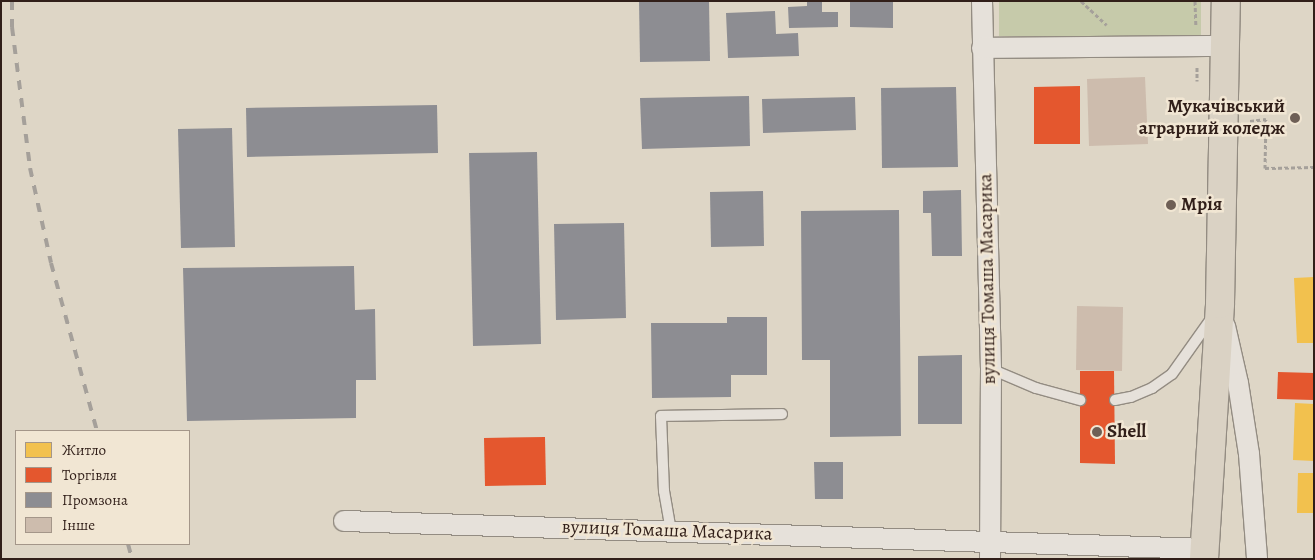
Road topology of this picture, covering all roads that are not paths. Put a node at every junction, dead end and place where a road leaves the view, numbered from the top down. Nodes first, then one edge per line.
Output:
1 (982, 1) edge
2 (1226, 1) edge
3 (1226, 46) junction
4 (982, 48) junction
5 (1220, 304) junction
6 (991, 369) junction
7 (1080, 400) dead end
8 (1114, 400) dead end
9 (782, 414) dead end
10 (344, 521) dead end
11 (671, 531) junction
12 (990, 550) edge
13 (1205, 554) edge
14 (1258, 559) edge

1 - 4 street, вулиця Томаша Масарика
2 - 3 main road, вулиця Томаша Масарика
3 - 4 street
3 - 5 main road, вулиця Томаша Масарика
4 - 6 street, вулиця Томаша Масарика
5 - 8 lane
5 - 13 main road, вулиця Томаша Масарика
5 - 14 street, вулиця Томаша Масарика
6 - 7 lane
6 - 12 street, вулиця Томаша Масарика
9 - 11 lane
10 - 11 street, вулиця Томаша Масарика
11 - 12 street, вулиця Томаша Масарика
12 - 13 street, вулиця Томаша Масарика

